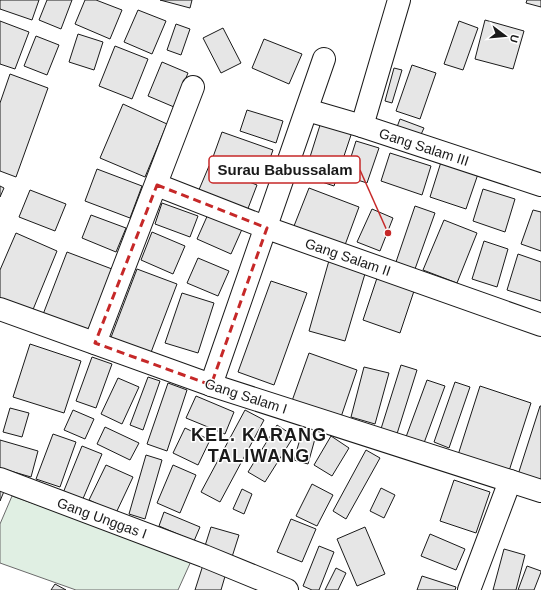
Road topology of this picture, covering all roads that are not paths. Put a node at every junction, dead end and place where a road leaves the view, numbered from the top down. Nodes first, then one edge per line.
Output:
1 (399, 0) edge
2 (324, 59) dead end
3 (193, 87) dead end
4 (307, 110) junction
5 (362, 126) junction
6 (156, 185) junction
7 (541, 185) edge
8 (267, 228) junction
9 (0, 309) edge
10 (541, 325) edge
11 (95, 343) junction
12 (211, 385) junction
13 (0, 480) edge
14 (510, 481) junction
15 (541, 491) edge
16 (287, 590) edge
17 (469, 590) edge

1 - 5 street
2 - 4 street
3 - 6 street
4 - 5 street, Gang Salam III
4 - 8 street
5 - 7 street, Gang Salam III
6 - 8 street, Gang Salam II
6 - 11 street
8 - 10 street, Gang Salam II
8 - 12 street
9 - 11 street, Gang Salam I
11 - 12 street, Gang Salam I
12 - 14 street, Gang Salam I
13 - 16 street, Gang Unggas I
14 - 15 street, Gang Salam I
14 - 17 street

